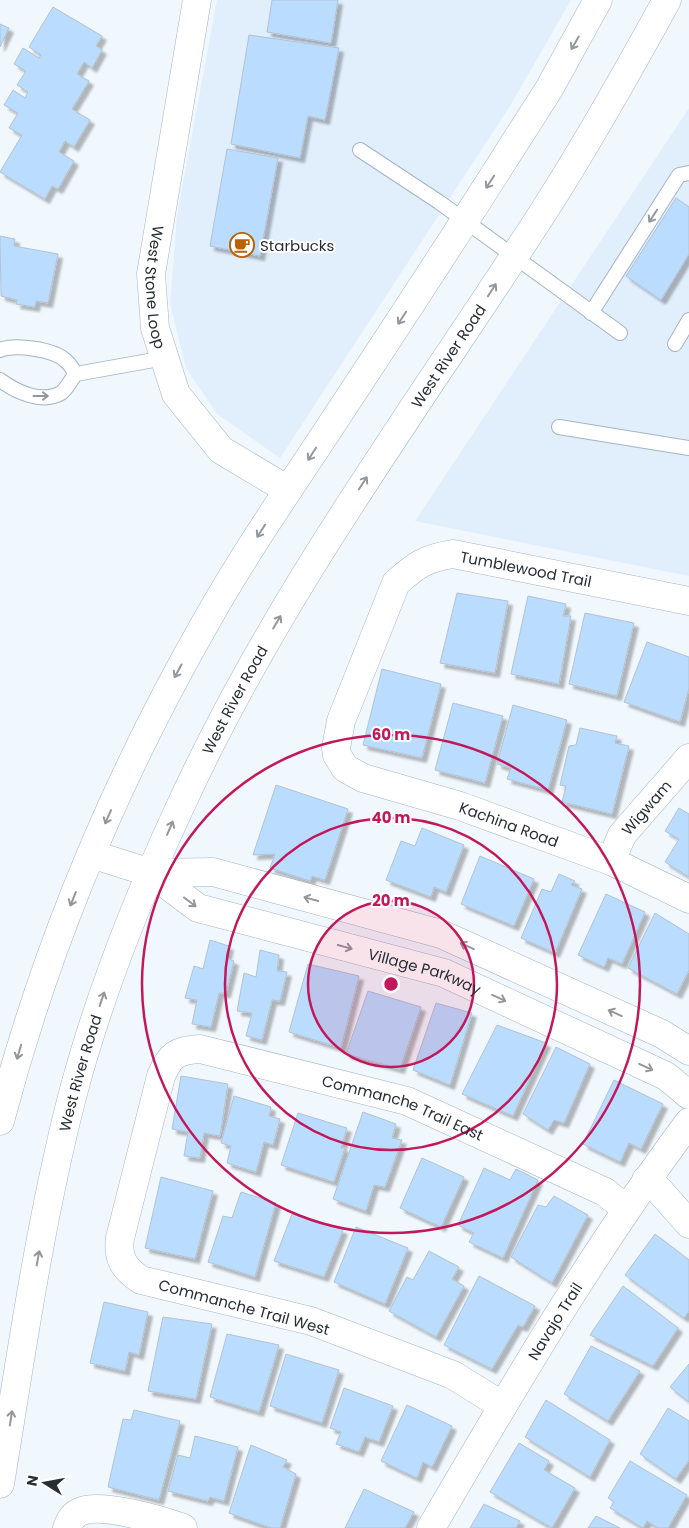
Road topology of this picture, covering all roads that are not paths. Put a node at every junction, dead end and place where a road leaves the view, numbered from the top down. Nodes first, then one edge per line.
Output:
1 (197, 0) edge
2 (598, 0) edge
3 (667, 0) edge
4 (360, 150) dead end
5 (689, 173) edge
6 (465, 222) junction
7 (514, 256) junction
8 (591, 312) junction
9 (689, 320) edge
10 (620, 333) dead end
11 (674, 344) dead end
12 (0, 350) edge
13 (165, 358) junction
14 (76, 374) junction
15 (0, 380) edge
16 (559, 427) dead end
17 (689, 448) edge
18 (288, 490) junction
19 (689, 601) edge
20 (336, 748) joint
21 (689, 758) edge
22 (91, 854) junction
23 (611, 861) junction
24 (151, 873) junction
25 (689, 899) edge
26 (689, 1051) edge
27 (168, 1060) joint
28 (689, 1095) edge
29 (0, 1121) edge
30 (689, 1122) edge
31 (646, 1180) junction
32 (626, 1209) junction
33 (689, 1224) edge
34 (503, 1406) junction
35 (0, 1484) edge
36 (67, 1528) edge
37 (183, 1528) edge
38 (432, 1528) edge

1 - 13 street, West Stone Loop
2 -> 6 street
3 - 7 street, West River Road
4 - 6 lane
5 -> 8 lane
6 - 7 lane
6 -> 18 street
7 - 8 lane
24 -> 7 street, West River Road
8 - 10 lane
9 - 11 lane
12 - 14 lane
13 - 14 lane
13 - 18 street, West Stone Loop
15 -> 14 lane
16 - 17 lane
18 -> 22 street
19 - 20 street, Tumblewood Trail
20 - 23 street, Kachina Road
21 - 23 street, Wigwam
22 - 24 street, Village Parkway
22 -> 29 street
23 - 25 street, Kachina Road
26 -> 24 street, Village Parkway
24 -> 28 street, Village Parkway
35 -> 24 street, West River Road
27 - 32 street, Commanche Trail East
27 - 34 street, Commanche Trail West
30 - 31 street, Navajo Trail
31 - 32 street, Navajo Trail
31 - 33 street
32 - 34 street, Navajo Trail
34 - 38 street, Navajo Trail
36 - 37 street

